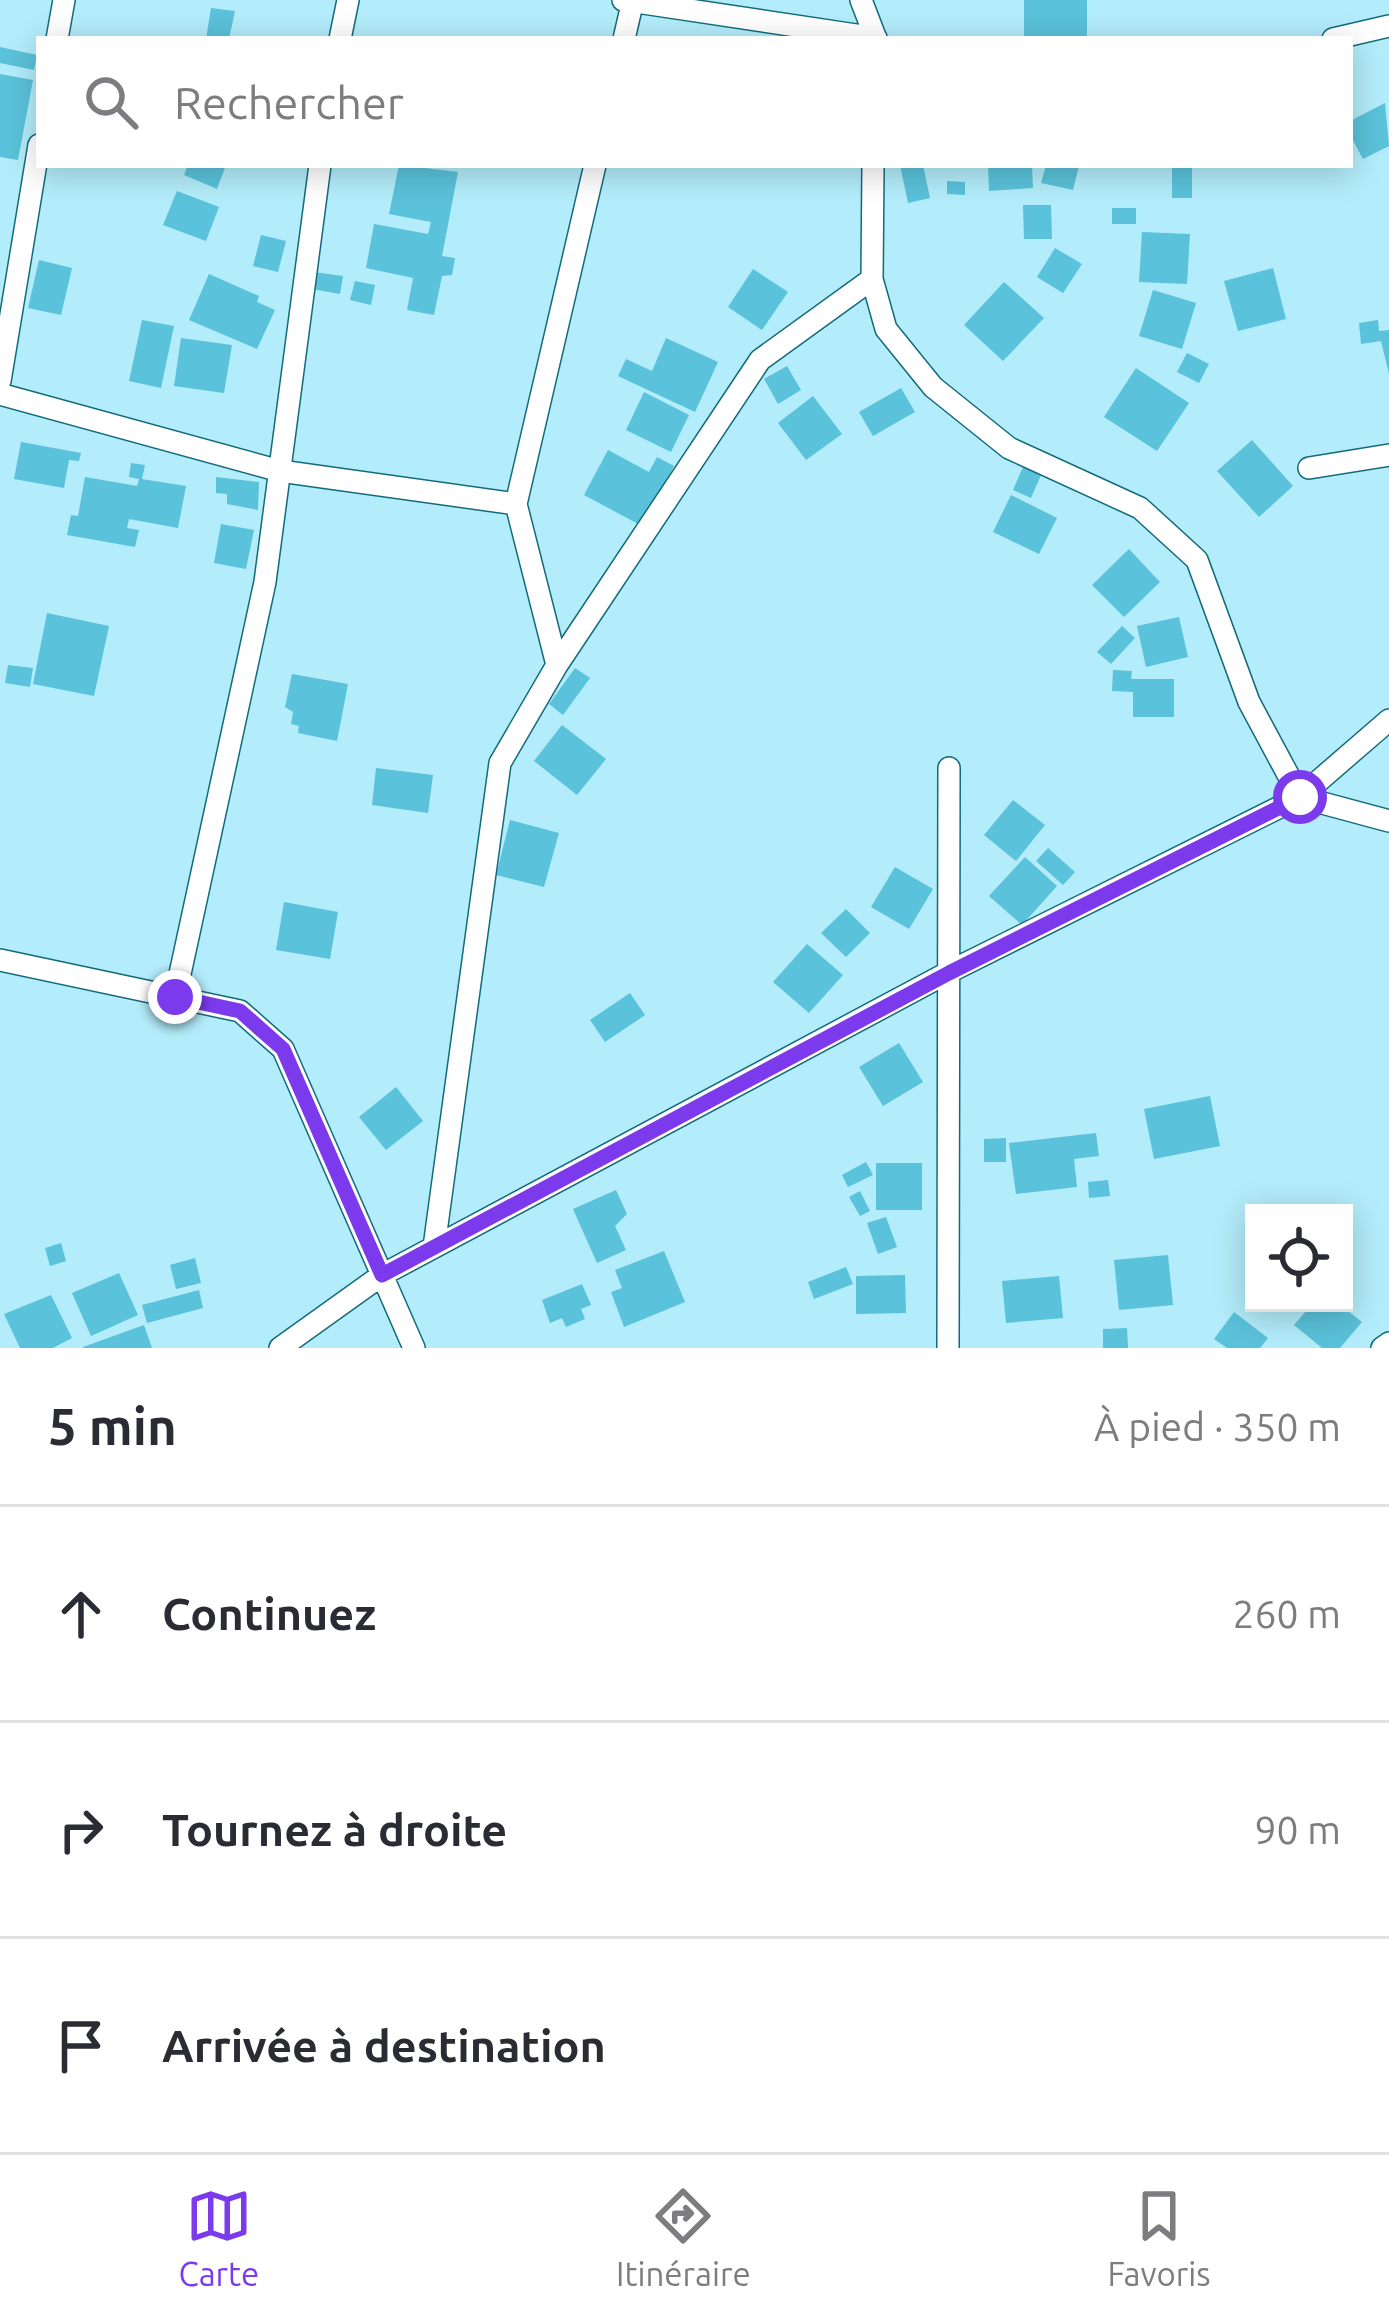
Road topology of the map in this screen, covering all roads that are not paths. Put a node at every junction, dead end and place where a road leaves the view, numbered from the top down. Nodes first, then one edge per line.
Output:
1 (64, 0) edge
2 (348, 0) edge
3 (861, 0) edge
4 (629, 1) edge
5 (1389, 26) edge
6 (57, 36) edge
7 (341, 36) edge
8 (624, 36) edge
9 (856, 36) edge
10 (874, 36) edge
11 (1346, 36) edge
12 (36, 163) edge
13 (320, 168) edge
14 (594, 168) edge
15 (874, 168) edge
16 (872, 279) junction
17 (0, 381) edge
18 (0, 394) edge
19 (1389, 455) edge
20 (1309, 468) dead end
21 (280, 471) junction
22 (516, 504) junction
23 (557, 665) junction
24 (1389, 720) edge
25 (949, 768) dead end
26 (1300, 797) junction
27 (1389, 821) edge
28 (0, 960) edge
29 (949, 973) junction
30 (175, 997) junction
31 (434, 1247) junction
32 (382, 1275) junction
33 (280, 1348) edge
34 (414, 1348) edge
35 (948, 1348) edge

1 - 6 street
2 - 7 street
3 - 10 street
4 - 8 street
4 - 9 street
5 - 11 street
12 - 17 street
13 - 21 street
14 - 22 street
15 - 16 street
16 - 23 street
16 - 26 street
18 - 21 street
19 - 20 street
21 - 22 street
21 - 30 street
22 - 23 street
23 - 31 street
24 - 26 street
25 - 29 street
26 - 27 street
26 - 29 street
28 - 30 street
29 - 31 street
29 - 35 street
30 - 32 street
31 - 32 street
32 - 33 street
32 - 34 street

